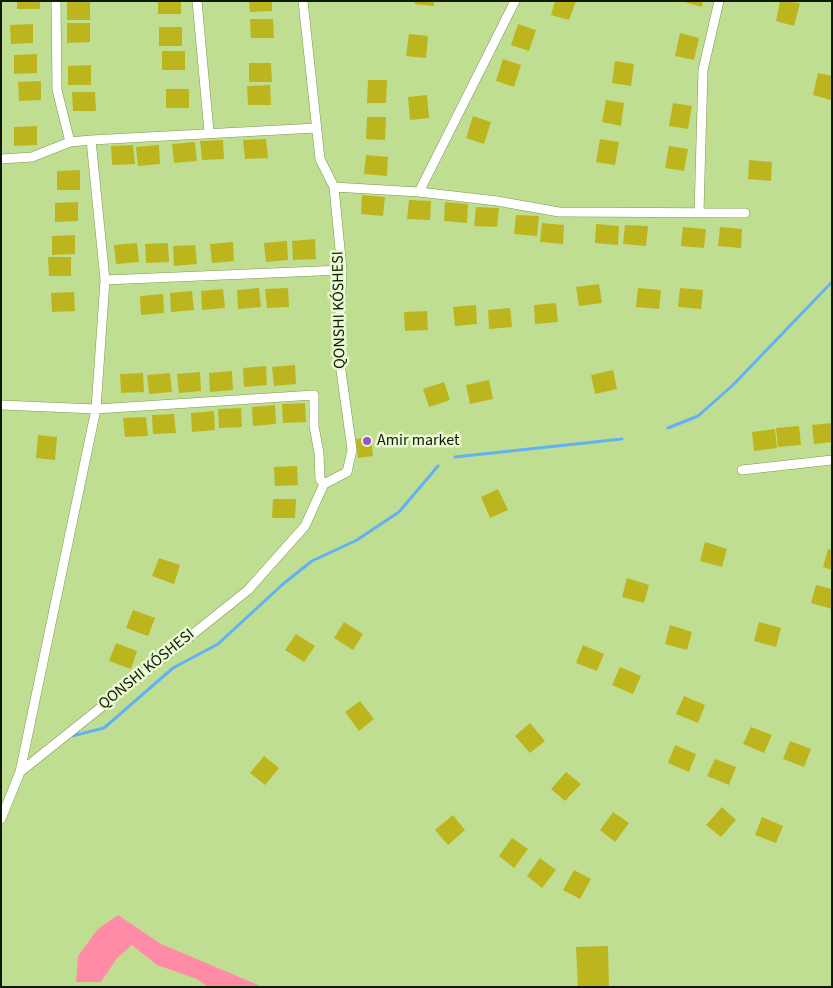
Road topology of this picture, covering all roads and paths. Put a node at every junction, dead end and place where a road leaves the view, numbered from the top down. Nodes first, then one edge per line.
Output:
1 (56, 1) edge
2 (197, 1) edge
3 (303, 1) edge
4 (515, 1) edge
5 (719, 1) edge
6 (316, 128) junction
7 (209, 132) junction
8 (90, 140) junction
9 (70, 142) junction
10 (1, 159) edge
11 (334, 187) junction
12 (419, 192) junction
13 (699, 212) junction
14 (745, 213) dead end
15 (342, 270) junction
16 (105, 280) junction
17 (1, 405) edge
18 (96, 409) junction
19 (832, 460) edge
20 (742, 470) dead end
21 (324, 484) junction
22 (20, 772) junction
23 (1, 820) edge

1 - 9 street
2 - 7 street
3 - 6 street
4 - 12 street
5 - 13 street
6 - 7 street
6 - 11 street
7 - 8 street
8 - 9 street
8 - 16 street
9 - 10 street
11 - 12 street
11 - 15 street
12 - 13 street
13 - 14 street
15 - 16 street
15 - 21 street
16 - 18 street
17 - 18 street
18 - 21 street
18 - 22 street
19 - 20 street
21 - 22 street
22 - 23 street

